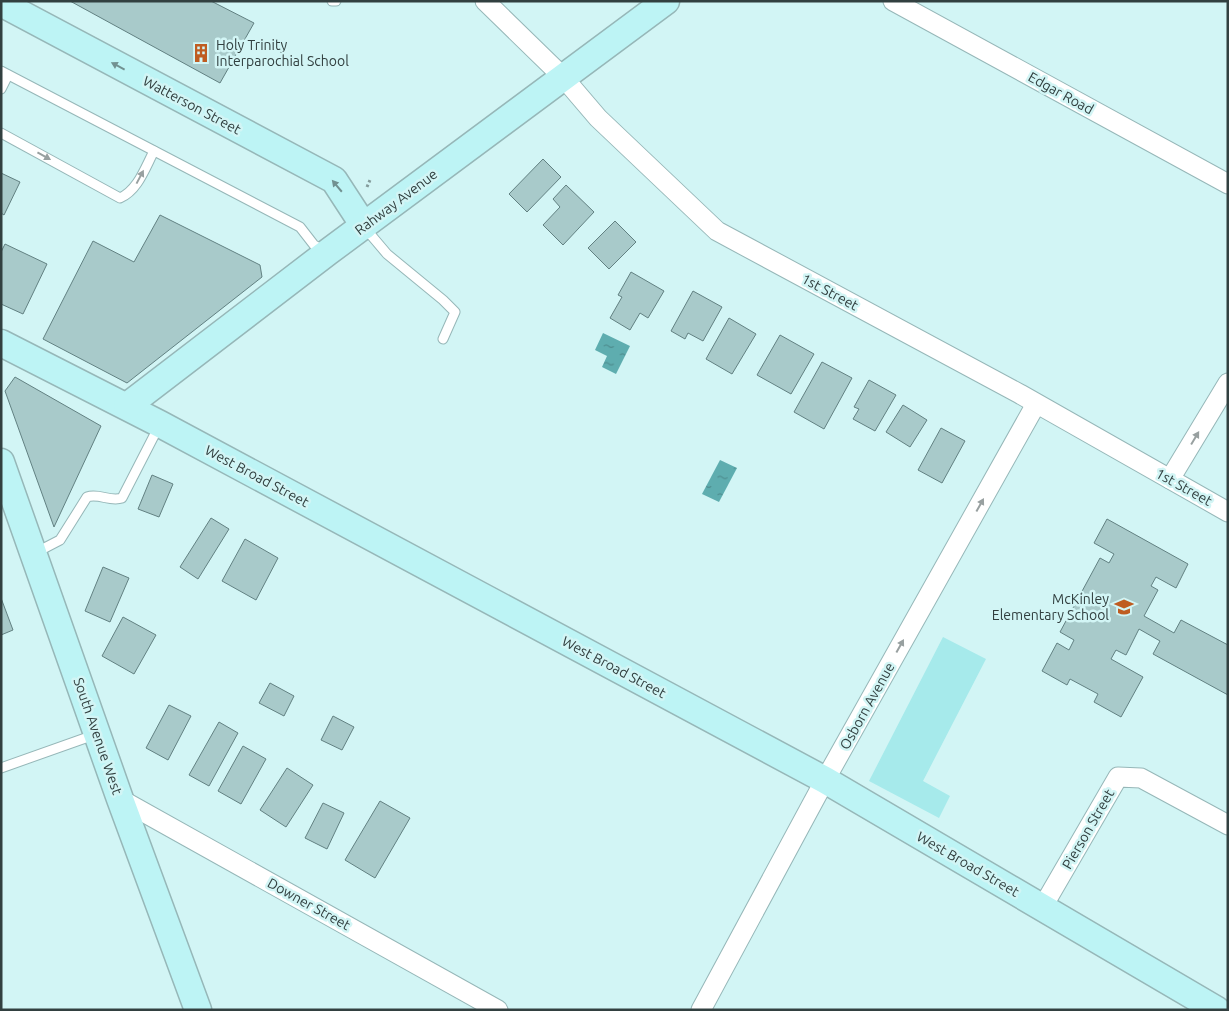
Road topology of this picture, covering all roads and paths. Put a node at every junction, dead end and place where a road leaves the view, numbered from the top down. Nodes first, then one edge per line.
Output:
1 (485, 1) edge
2 (666, 1) edge
3 (893, 1) edge
4 (1, 3) edge
5 (5, 73) edge
6 (563, 77) junction
7 (1, 89) edge
8 (1, 133) edge
9 (154, 151) junction
10 (1228, 184) edge
11 (364, 226) junction
12 (328, 252) junction
13 (443, 339) dead end
14 (1, 343) edge
15 (1228, 383) edge
16 (1036, 404) junction
17 (127, 406) junction
18 (160, 424) junction
19 (1, 462) edge
20 (1170, 480) junction
21 (1228, 512) edge
22 (33, 554) junction
23 (97, 734) junction
24 (1, 768) edge
25 (825, 780) junction
26 (120, 799) junction
27 (1228, 825) edge
28 (1042, 908) junction
29 (198, 1010) edge
30 (498, 1010) edge
31 (701, 1010) edge
32 (1217, 1010) edge

1 - 6 street, 1st Street
2 - 6 street, Rahway Avenue
3 - 10 street, Edgar Road
11 -> 4 street, Watterson Street
5 - 7 lane
5 - 9 lane
6 - 11 street, Rahway Avenue
6 - 16 street, 1st Street
8 -> 9 lane
9 - 12 lane
11 - 12 street, Rahway Avenue
11 - 13 lane
12 - 17 street, Rahway Avenue
14 - 17 street, West Broad Street
20 -> 15 street
16 - 20 street, 1st Street
25 -> 16 street, Osborn Avenue
17 - 18 street, West Broad Street
18 - 22 lane
18 - 25 street, West Broad Street
19 - 22 street, South Avenue West
20 - 21 street, 1st Street
22 - 23 street, South Avenue West
23 - 24 lane
23 - 26 street, South Avenue West
25 - 28 street, West Broad Street
25 - 31 street, Osborn Avenue
26 - 29 street, South Avenue West
26 - 30 street, Downer Street
27 - 28 street, Pierson Street
28 - 32 street, West Broad Street

